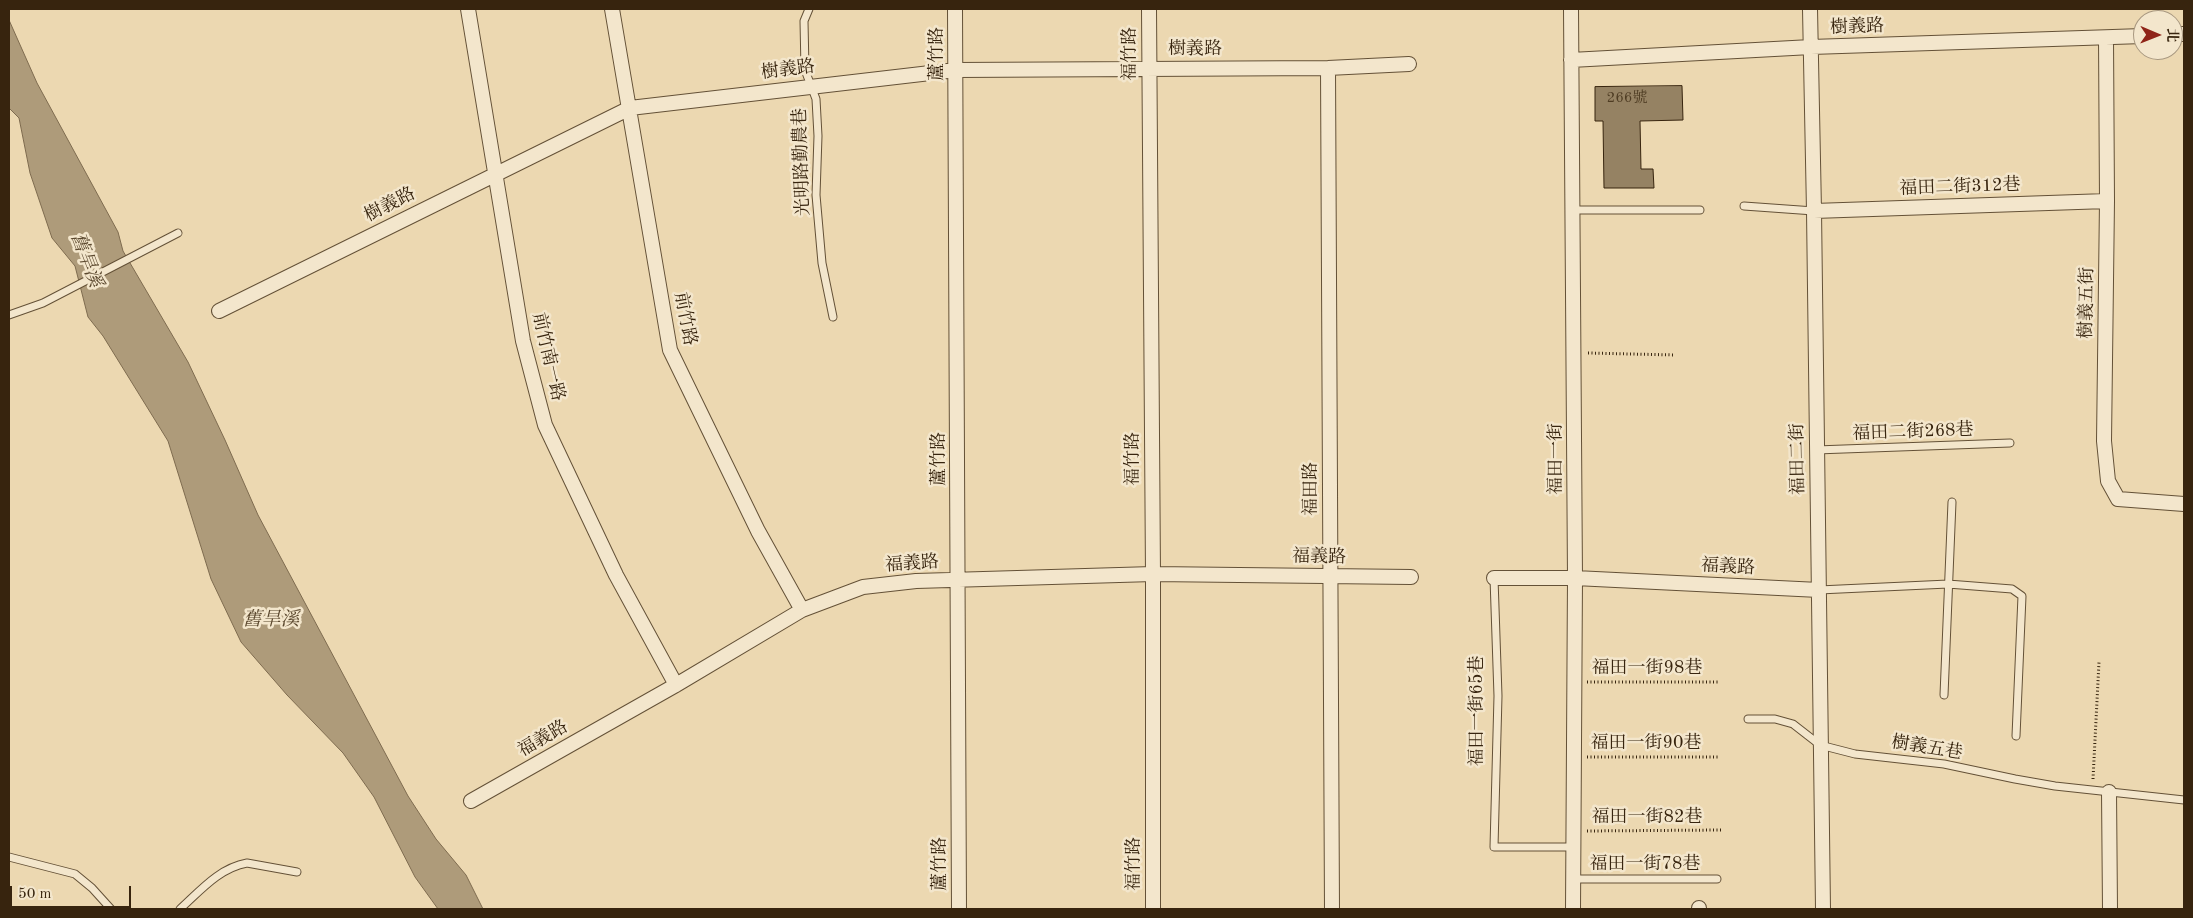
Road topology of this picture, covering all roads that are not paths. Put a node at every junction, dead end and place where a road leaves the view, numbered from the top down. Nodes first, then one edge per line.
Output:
1 (468, 9) edge
2 (612, 9) edge
3 (809, 9) edge
4 (955, 9) edge
5 (1149, 9) edge
6 (1571, 9) edge
7 (1810, 9) edge
8 (2133, 37) edge
9 (2106, 38) junction
10 (1811, 47) junction
11 (1572, 60) junction
12 (1409, 64) dead end
13 (1149, 68) junction
14 (1328, 68) junction
15 (956, 70) junction
16 (811, 87) junction
17 (630, 108) junction
18 (495, 173) junction
19 (2107, 201) junction
20 (1744, 206) dead end
21 (1573, 210) junction
22 (1700, 210) dead end
23 (1814, 211) junction
24 (178, 233) dead end
25 (219, 310) dead end
26 (9, 316) edge
27 (833, 317) dead end
28 (2010, 443) dead end
29 (1816, 450) junction
30 (1952, 502) dead end
31 (2184, 504) edge
32 (1153, 574) junction
33 (1330, 575) junction
34 (1412, 577) dead end
35 (1494, 578) joint
36 (1575, 578) junction
37 (959, 580) junction
38 (1948, 584) junction
39 (1819, 590) junction
40 (802, 610) junction
41 (676, 685) junction
42 (1944, 695) dead end
43 (1748, 719) dead end
44 (2016, 736) dead end
45 (1820, 746) junction
46 (2109, 792) junction
47 (2184, 800) edge
48 (471, 801) dead end
49 (1573, 847) junction
50 (9, 857) edge
51 (297, 872) dead end
52 (1573, 879) junction
53 (1717, 879) dead end
54 (111, 909) edge
55 (180, 909) edge
56 (959, 909) edge
57 (1153, 909) edge
58 (1332, 909) edge
59 (1573, 909) edge
60 (1823, 909) edge
61 (2110, 909) edge

1 - 18 street, 前竹南一路
2 - 17 street, 前竹路
3 - 16 lane, 光明路勤農巷
4 - 15 street, 蘆竹路
5 - 13 street, 福竹路
6 - 11 street, 福田一街
7 - 10 street, 福田二街
8 - 9 street, 樹義路
9 - 10 street, 樹義路
9 - 19 street, 樹義五街
10 - 11 street, 樹義路
10 - 23 street, 福田二街
11 - 21 street, 福田一街
12 - 14 street, 樹義路
13 - 14 street, 樹義路
13 - 15 street, 樹義路
13 - 32 street, 福竹路
14 - 33 street, 福田路
15 - 16 street, 樹義路
15 - 37 street, 蘆竹路
16 - 17 street, 樹義路
16 - 27 lane, 光明路勤農巷
17 - 18 street, 樹義路
17 - 40 street, 前竹路
18 - 25 street, 樹義路
18 - 41 street, 前竹南一路
19 - 23 street, 福田二街312巷
19 - 31 street, 樹義五街
20 - 23 lane
21 - 22 lane
21 - 36 street, 福田一街
23 - 29 street, 福田二街
24 - 26 lane
28 - 29 lane, 福田二街268巷
29 - 39 street, 福田二街
30 - 38 lane
32 - 33 street, 福義路
32 - 37 street, 福義路
32 - 57 street, 福竹路
33 - 34 street, 福義路
33 - 58 street, 福田路
35 - 36 street, 福田一街65巷
35 - 49 lane, 福田一街65巷
36 - 39 street, 福義路
36 - 49 street, 福田一街
37 - 40 street, 福義路
37 - 56 street, 蘆竹路
38 - 39 lane
38 - 42 lane
38 - 44 lane
39 - 45 street, 福田二街
40 - 41 street, 福義路
41 - 48 street, 福義路
43 - 45 lane, 樹義五巷
45 - 46 lane, 樹義五巷
45 - 60 street, 福田二街
46 - 47 lane, 樹義五巷
46 - 61 street
49 - 52 street, 福田一街
50 - 54 lane
51 - 55 lane
52 - 53 lane, 福田一街78巷
52 - 59 street, 福田一街

